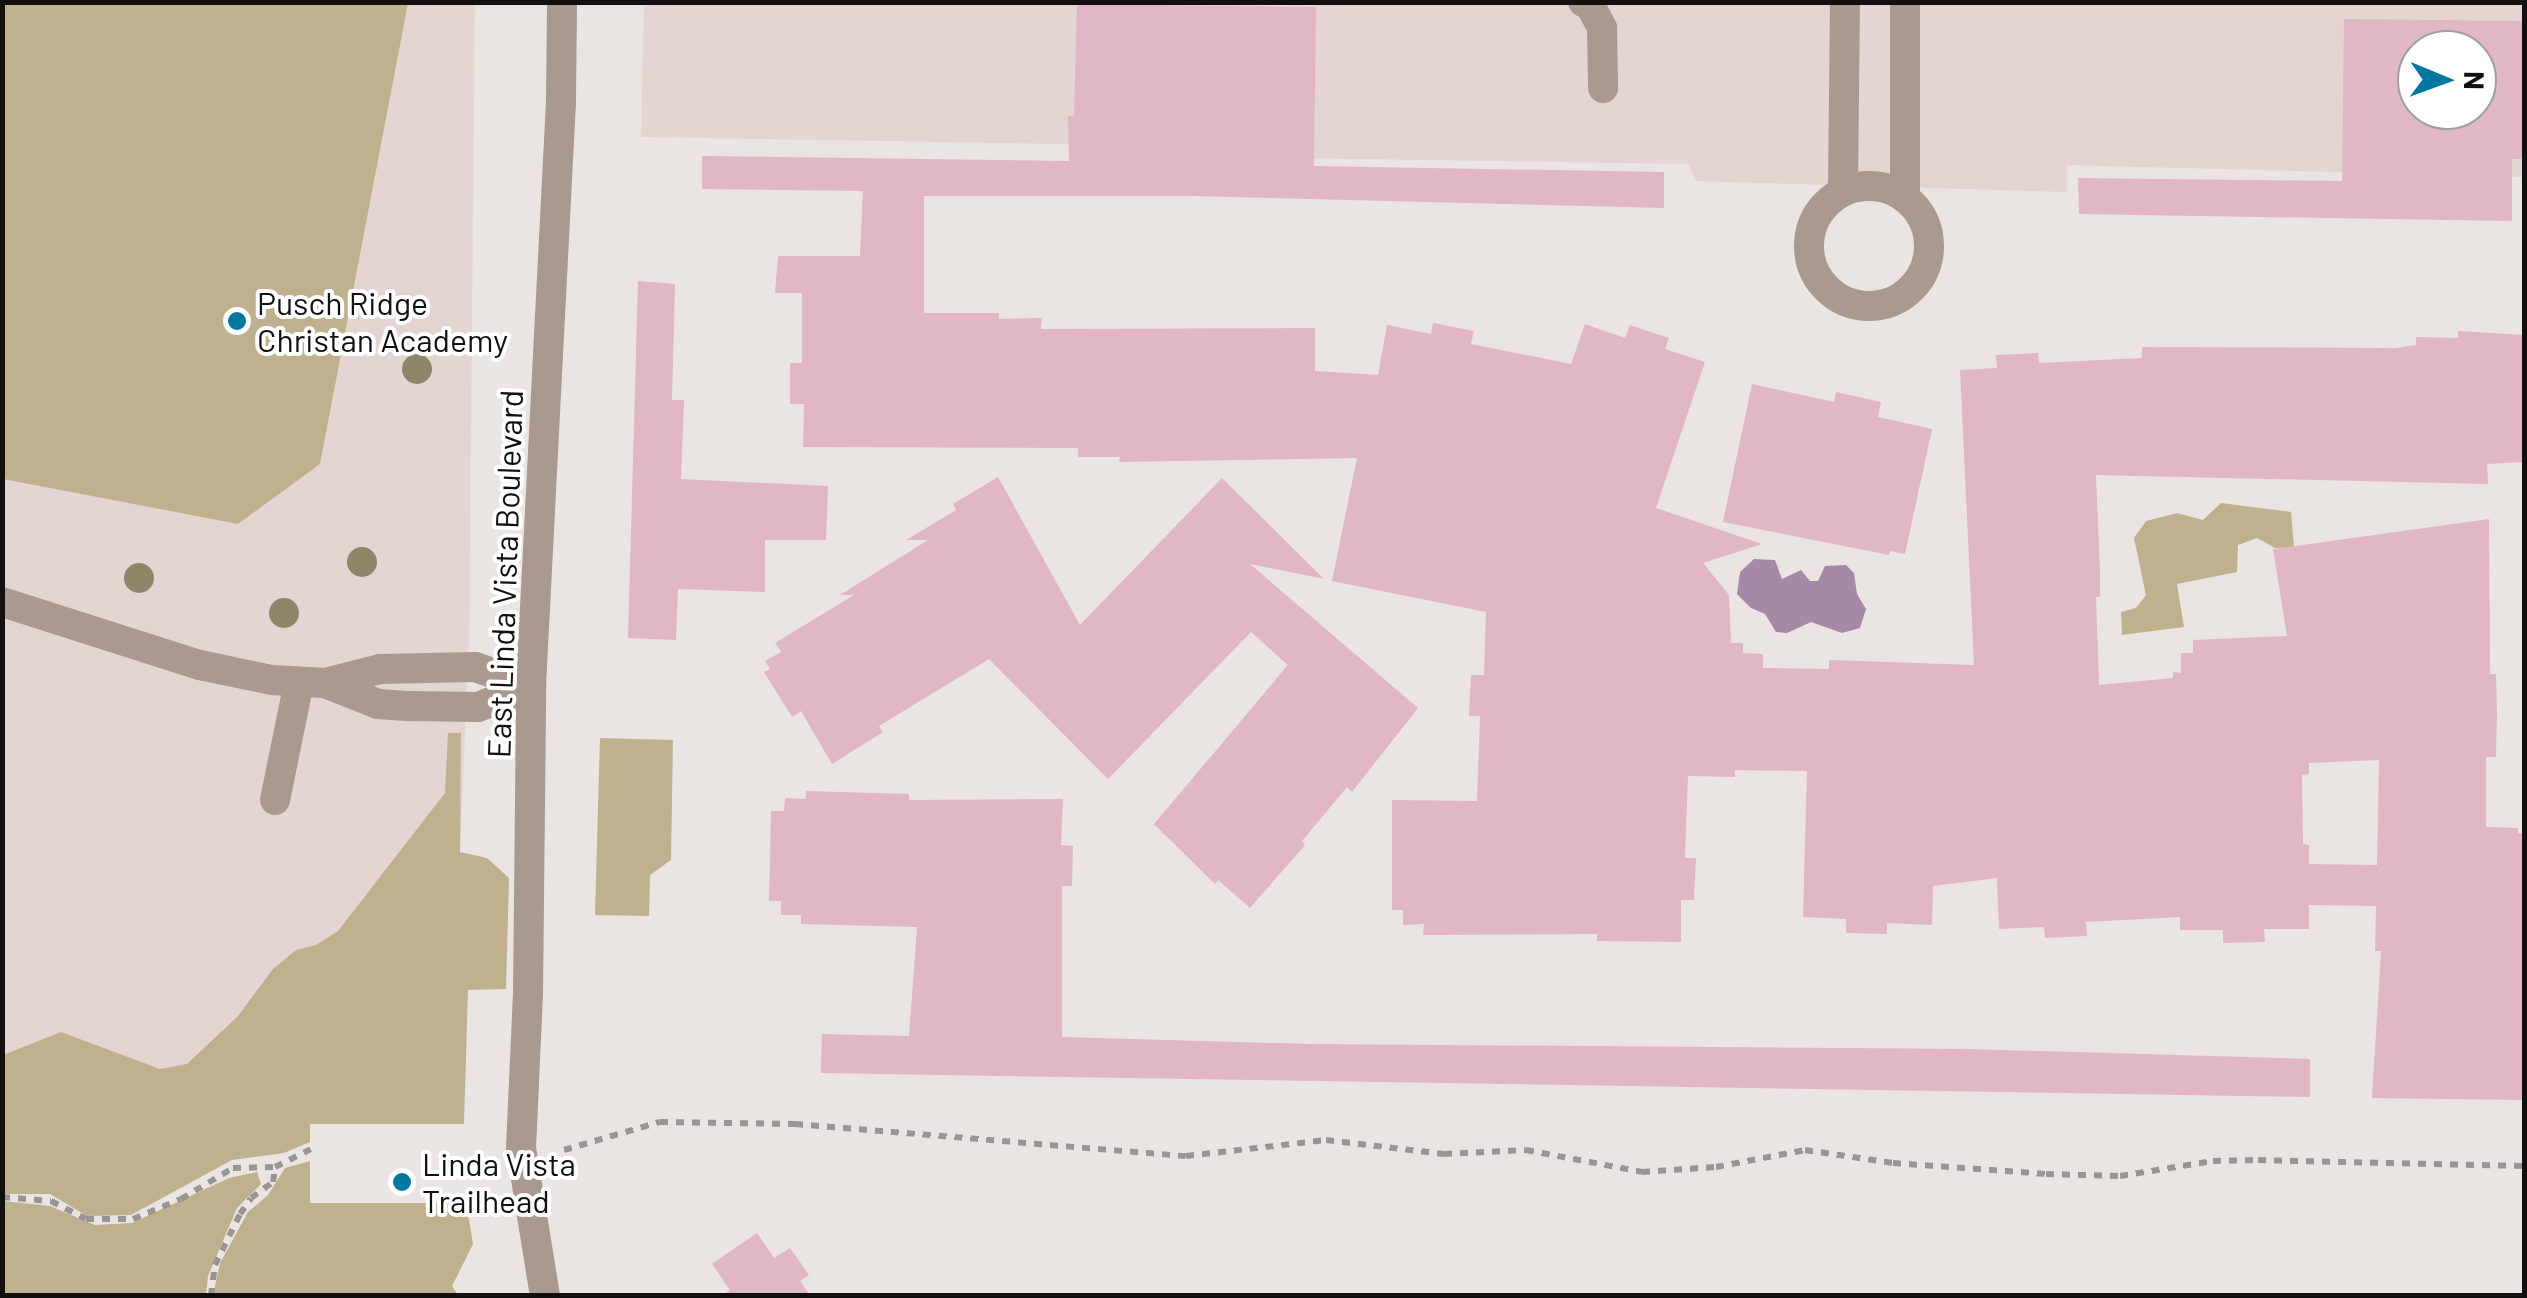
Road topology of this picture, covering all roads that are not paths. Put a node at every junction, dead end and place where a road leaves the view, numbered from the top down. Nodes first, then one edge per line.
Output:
1 (562, 2) edge
2 (1583, 2) edge
3 (1844, 2) edge
4 (1905, 2) edge
5 (1603, 88) dead end
6 (1844, 190) junction
7 (1905, 198) junction
8 (2, 602) edge
9 (312, 682) junction
10 (531, 686) junction
11 (276, 800) dead end
12 (545, 1296) edge

1 - 10 street, East Linda Vista Boulevard
2 - 5 street
3 - 6 street
4 - 7 street
6 - 7 street
6 - 7 street
8 - 9 street
9 - 10 street
9 - 11 street
10 - 12 street, East Linda Vista Boulevard

